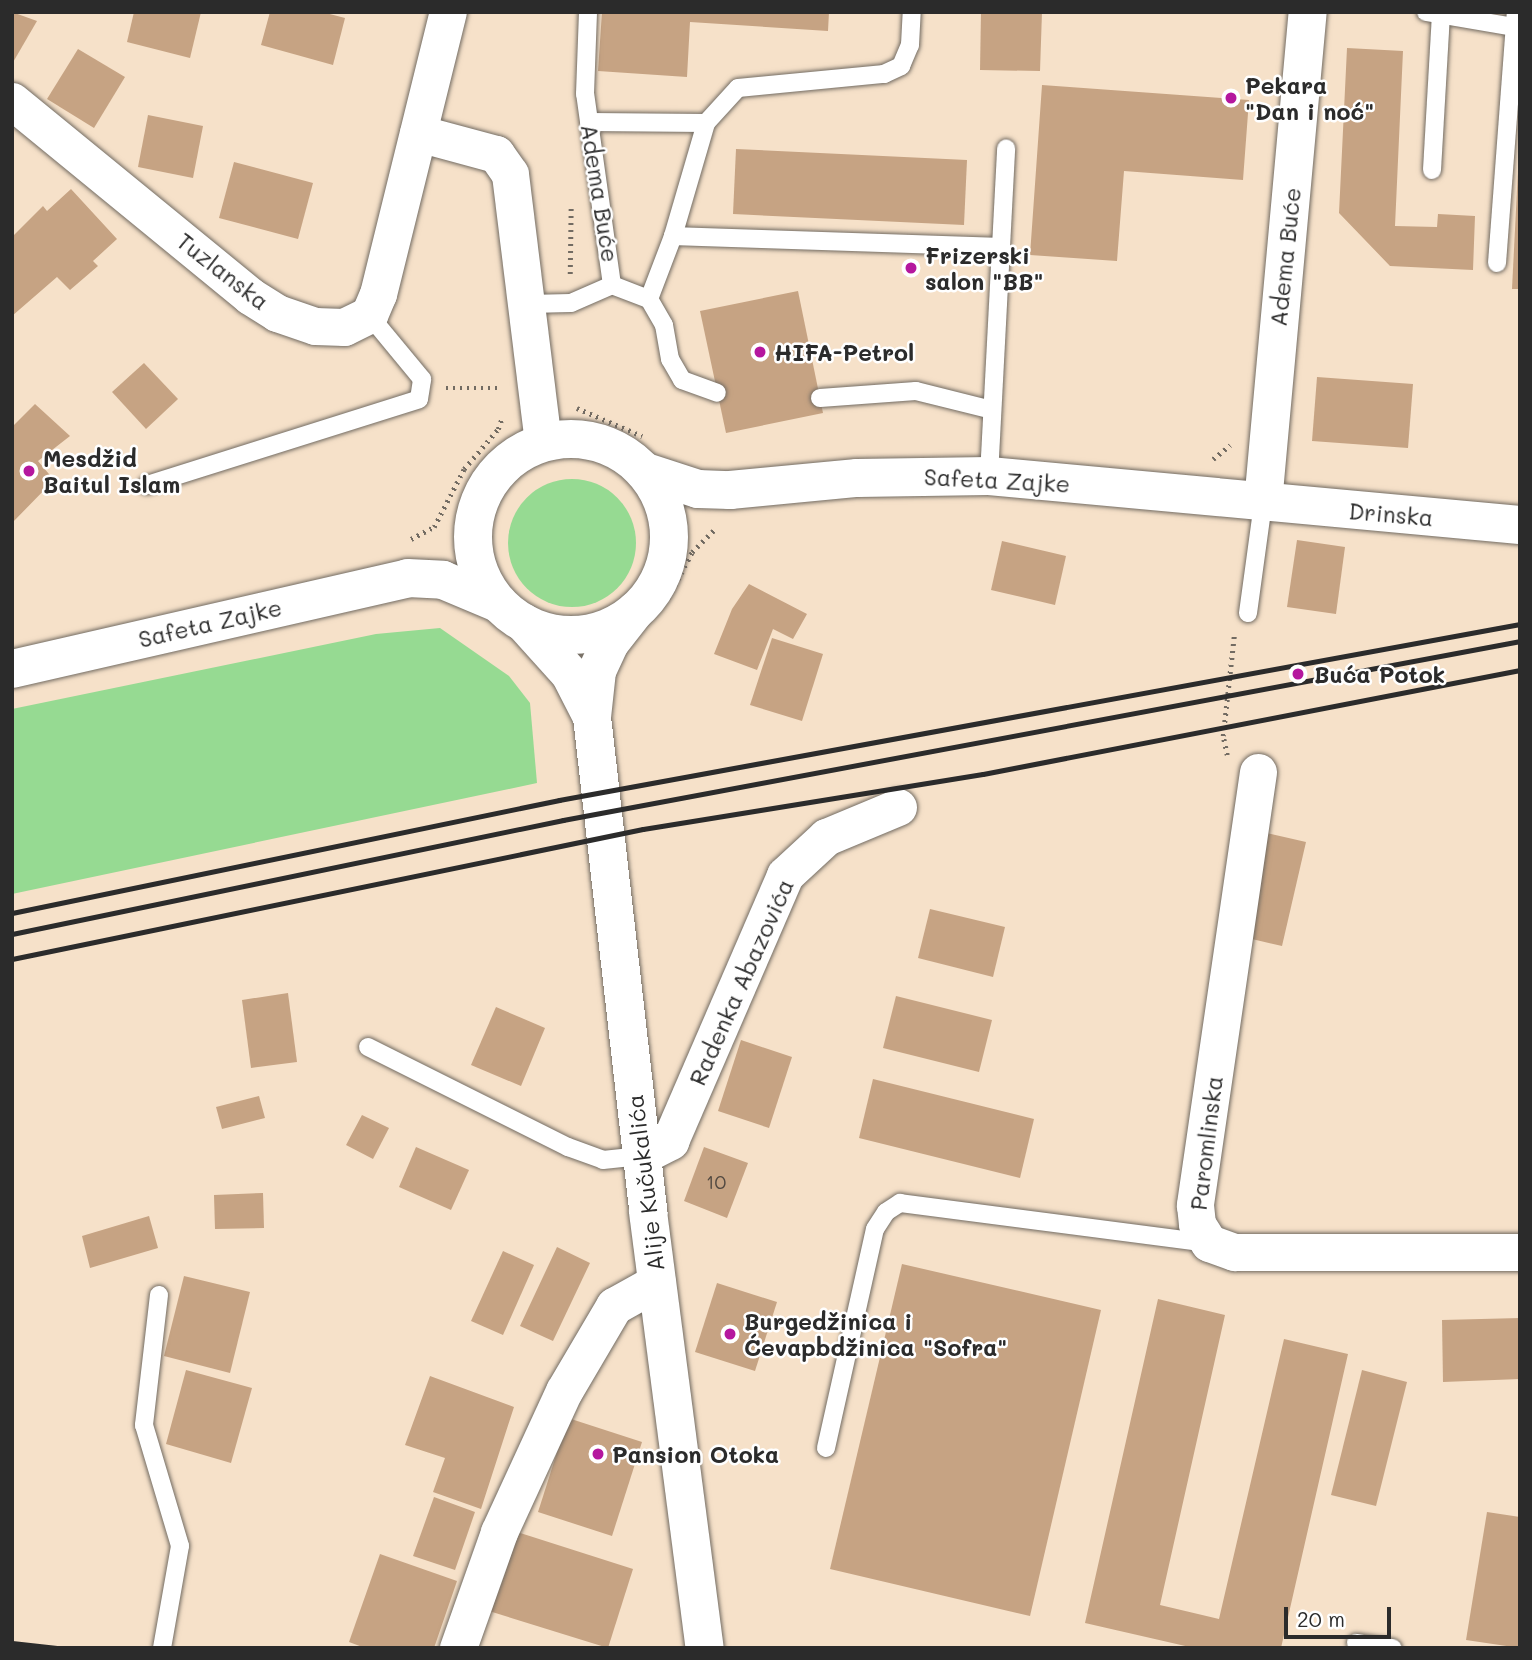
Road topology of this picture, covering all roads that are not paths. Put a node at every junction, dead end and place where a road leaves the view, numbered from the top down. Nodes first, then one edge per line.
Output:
1 (448, 12) edge
2 (588, 12) edge
3 (912, 12) edge
4 (1308, 12) edge
5 (1436, 13) edge
6 (1516, 20) edge
7 (12, 101) edge
8 (589, 122) junction
9 (706, 123) junction
10 (418, 133) junction
11 (1006, 148) dead end
12 (1432, 170) dead end
13 (673, 236) junction
14 (1001, 247) junction
15 (1497, 264) dead end
16 (612, 285) junction
17 (649, 299) junction
18 (528, 304) junction
19 (369, 315) junction
20 (717, 393) dead end
21 (820, 398) dead end
22 (992, 410) junction
23 (543, 442) junction
24 (646, 472) junction
25 (989, 476) junction
26 (147, 485) dead end
27 (730, 490) junction
28 (1263, 503) junction
29 (476, 510) junction
30 (1520, 525) edge
31 (667, 559) junction
32 (408, 578) junction
33 (635, 611) junction
34 (511, 613) junction
35 (1248, 613) road end
36 (12, 669) edge
37 (592, 718) junction
38 (1258, 772) road end
39 (898, 807) dead end
40 (368, 1047) dead end
41 (641, 1156) junction
42 (1209, 1243) junction
43 (1520, 1252) edge
44 (657, 1282) junction
45 (159, 1295) dead end
46 (826, 1448) dead end
47 (1356, 1643) dead end
48 (162, 1648) edge
49 (458, 1648) edge
50 (705, 1648) edge
51 (1393, 1648) edge

1 - 10 street
2 - 8 lane, Adema Buće
3 - 9 lane
4 - 28 main road, Adema Buće
5 - 6 lane
5 - 12 lane
6 - 15 lane
7 - 19 street, Tuzlanska
8 - 9 lane
8 - 16 lane, Adema Buće
9 - 13 lane
10 - 18 street
10 - 19 street
11 - 14 lane
13 - 14 lane
13 - 17 lane
14 - 22 lane
16 - 17 lane
16 - 18 lane, Adema Buće
17 - 20 lane
18 - 23 street
19 - 26 lane
21 - 22 lane
22 - 25 lane
23 - 24 main road
23 - 29 main road
24 - 27 main road, Safeta Zajke
24 - 31 main road
25 - 27 main road, Safeta Zajke
25 - 28 main road, Safeta Zajke
27 - 31 main road
28 - 30 main road, Drinska
28 - 35 lane
29 - 32 main road, Safeta Zajke
29 - 34 main road
31 - 33 main road
32 - 34 main road, Safeta Zajke
32 - 36 main road, Safeta Zajke
33 - 34 main road
33 - 37 main road, Alije Kučukalića
34 - 37 main road, Alije Kučukalića
37 - 41 main road, Alije Kučukalića
38 - 42 street, Paromlinska
39 - 41 street, Radenka Abazovića
40 - 41 lane
41 - 44 main road, Alije Kučukalića
42 - 43 street, Paromlinska
42 - 46 lane
44 - 49 street
44 - 50 main road, Alije Kučukalića
45 - 48 lane
47 - 51 lane

